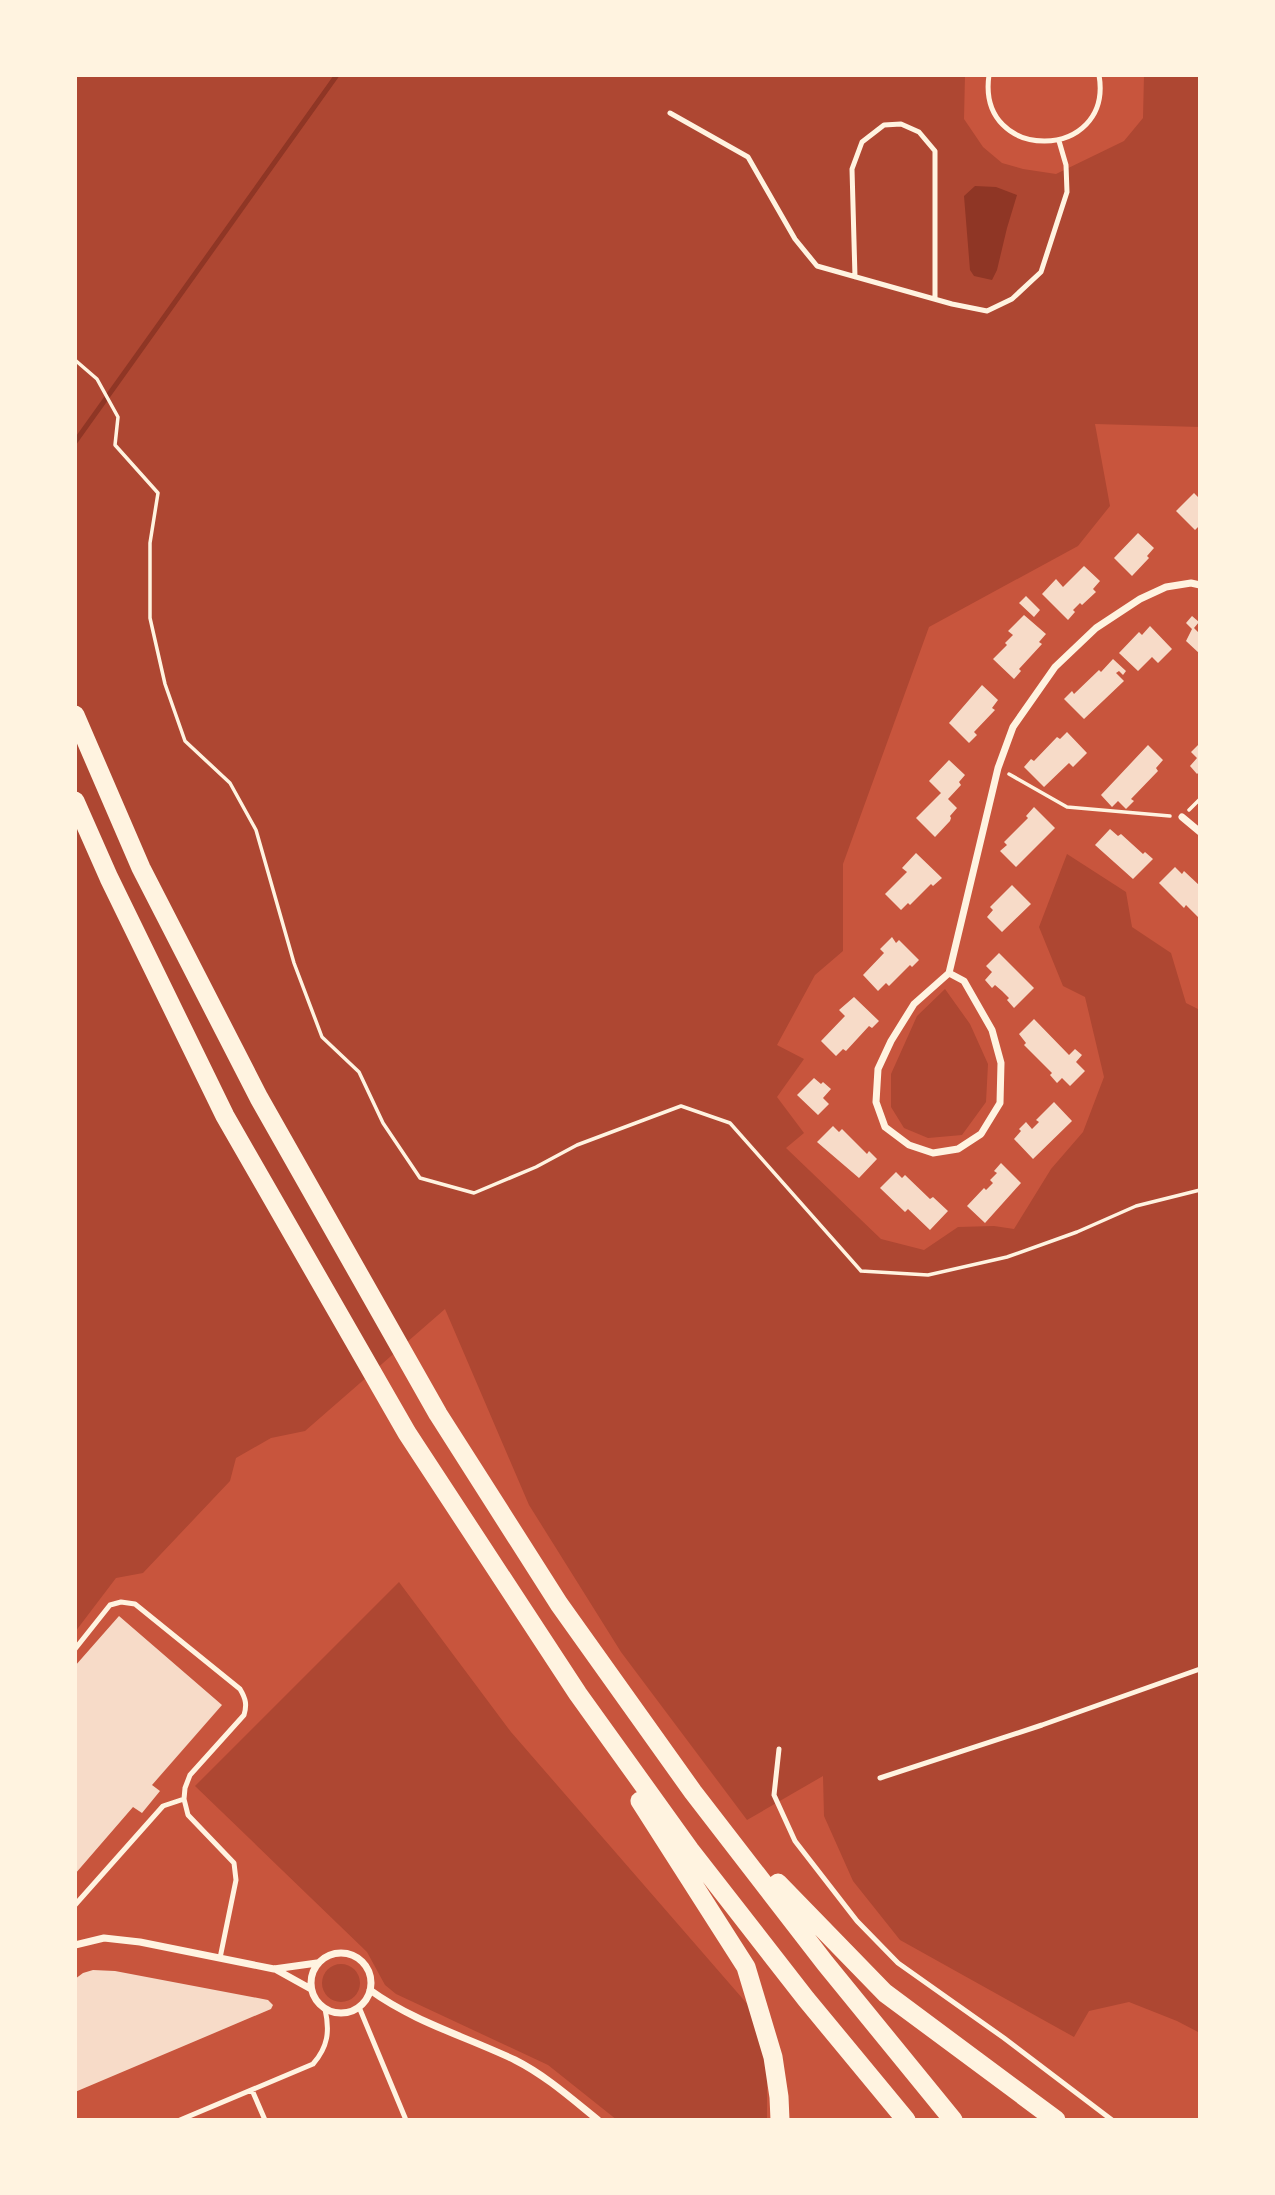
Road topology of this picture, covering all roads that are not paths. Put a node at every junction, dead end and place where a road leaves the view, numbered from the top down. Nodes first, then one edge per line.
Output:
1 (989, 75) edge
2 (1099, 75) edge
3 (670, 113) dead end
4 (1059, 141) junction
5 (855, 277) junction
6 (935, 299) junction
7 (1200, 585) edge
8 (75, 715) edge
9 (75, 801) edge
10 (1182, 817) road end
11 (1200, 832) edge
12 (949, 973) junction
13 (75, 1649) edge
14 (1200, 1669) edge
15 (578, 1694) junction
16 (779, 1749) dead end
17 (880, 1778) dead end
18 (693, 1792) junction
19 (184, 1799) junction
20 (75, 1905) edge
21 (75, 1945) edge
22 (220, 1958) junction
23 (317, 1963) junction
24 (274, 1969) junction
25 (310, 1989) junction
26 (370, 1990) junction
27 (359, 2007) junction
28 (325, 2009) junction
29 (252, 2090) junction
30 (180, 2120) edge
31 (265, 2120) edge
32 (406, 2120) edge
33 (598, 2120) edge
34 (780, 2120) edge
35 (906, 2120) edge
36 (953, 2120) edge
37 (1056, 2120) edge
38 (1112, 2120) edge

1 - 4 lane
2 - 4 lane
3 - 5 lane
4 - 6 lane
5 - 6 lane
5 - 6 lane
7 - 12 street
8 - 18 highway
9 - 15 highway
10 - 11 street
12 - 12 street
13 - 19 lane
14 - 17 lane
15 - 34 highway
15 - 35 highway
16 - 38 lane
18 - 36 highway
18 - 37 highway
19 - 20 lane
19 - 22 lane
21 - 22 street
22 - 24 street
23 - 24 street
23 - 25 street
23 - 26 street
24 - 25 street
25 - 28 street
26 - 27 street
26 - 33 street
27 - 28 street
27 - 32 lane
28 - 29 lane
29 - 30 lane
29 - 31 lane

